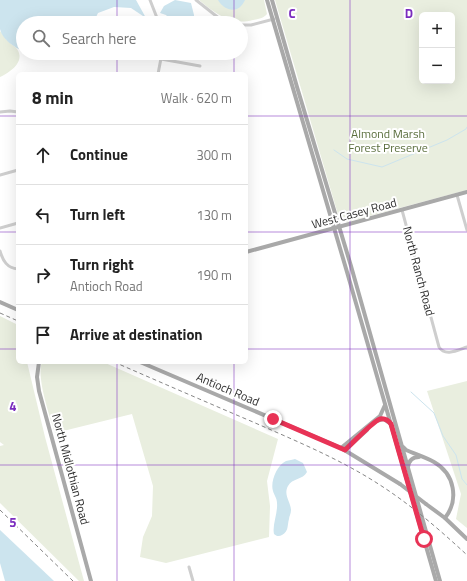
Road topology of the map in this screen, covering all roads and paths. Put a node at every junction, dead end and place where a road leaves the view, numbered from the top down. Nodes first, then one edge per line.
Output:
1 (150, 0) edge
2 (196, 0) edge
3 (266, 0) edge
4 (272, 0) edge
5 (156, 16) edge
6 (217, 16) edge
7 (274, 19) junction
8 (248, 25) edge
9 (161, 60) edge
10 (167, 60) edge
11 (200, 66) dead end
12 (158, 72) edge
13 (0, 112) edge
14 (16, 112) edge
15 (16, 171) edge
16 (0, 175) edge
17 (467, 192) edge
18 (458, 194) junction
19 (402, 210) junction
20 (16, 224) edge
21 (0, 228) edge
22 (337, 228) junction
23 (467, 230) edge
24 (248, 251) edge
25 (0, 252) edge
26 (16, 269) edge
27 (0, 302) edge
28 (16, 309) edge
29 (467, 347) edge
30 (39, 364) edge
31 (145, 364) edge
32 (386, 405) junction
33 (391, 424) junction
34 (402, 445) junction
35 (343, 449) junction
36 (422, 457) junction
37 (408, 468) junction
38 (445, 518) junction
39 (467, 539) edge
40 (190, 567) dead end
41 (91, 581) edge
42 (193, 581) edge
43 (436, 581) edge
44 (440, 581) edge

1 - 5 street
2 - 6 street
3 - 7 main road
4 - 7 main road
7 - 8 street
7 - 22 main road
9 - 12 street
10 - 11 street
13 - 14 street
15 - 16 street
17 - 18 main road, West Casey Road
18 - 19 main road, West Casey Road
18 - 23 street
19 - 22 main road, West Casey Road
19 - 29 street, North Ranch Road
20 - 21 street
22 - 24 main road, West Casey Road
22 - 32 main road
22 - 34 main road
25 - 26 street
27 - 28 main road
30 - 41 main road, North Midlothian Road
31 - 35 main road, Antioch Road
32 - 33 main road
32 - 35 main road
33 - 35 main road
33 - 43 main road
34 - 36 main road
34 - 37 main road
35 - 38 main road, Antioch Road, bridge
36 - 37 main road
36 - 38 main road
37 - 44 main road
38 - 39 main road, Antioch Road
40 - 42 street

